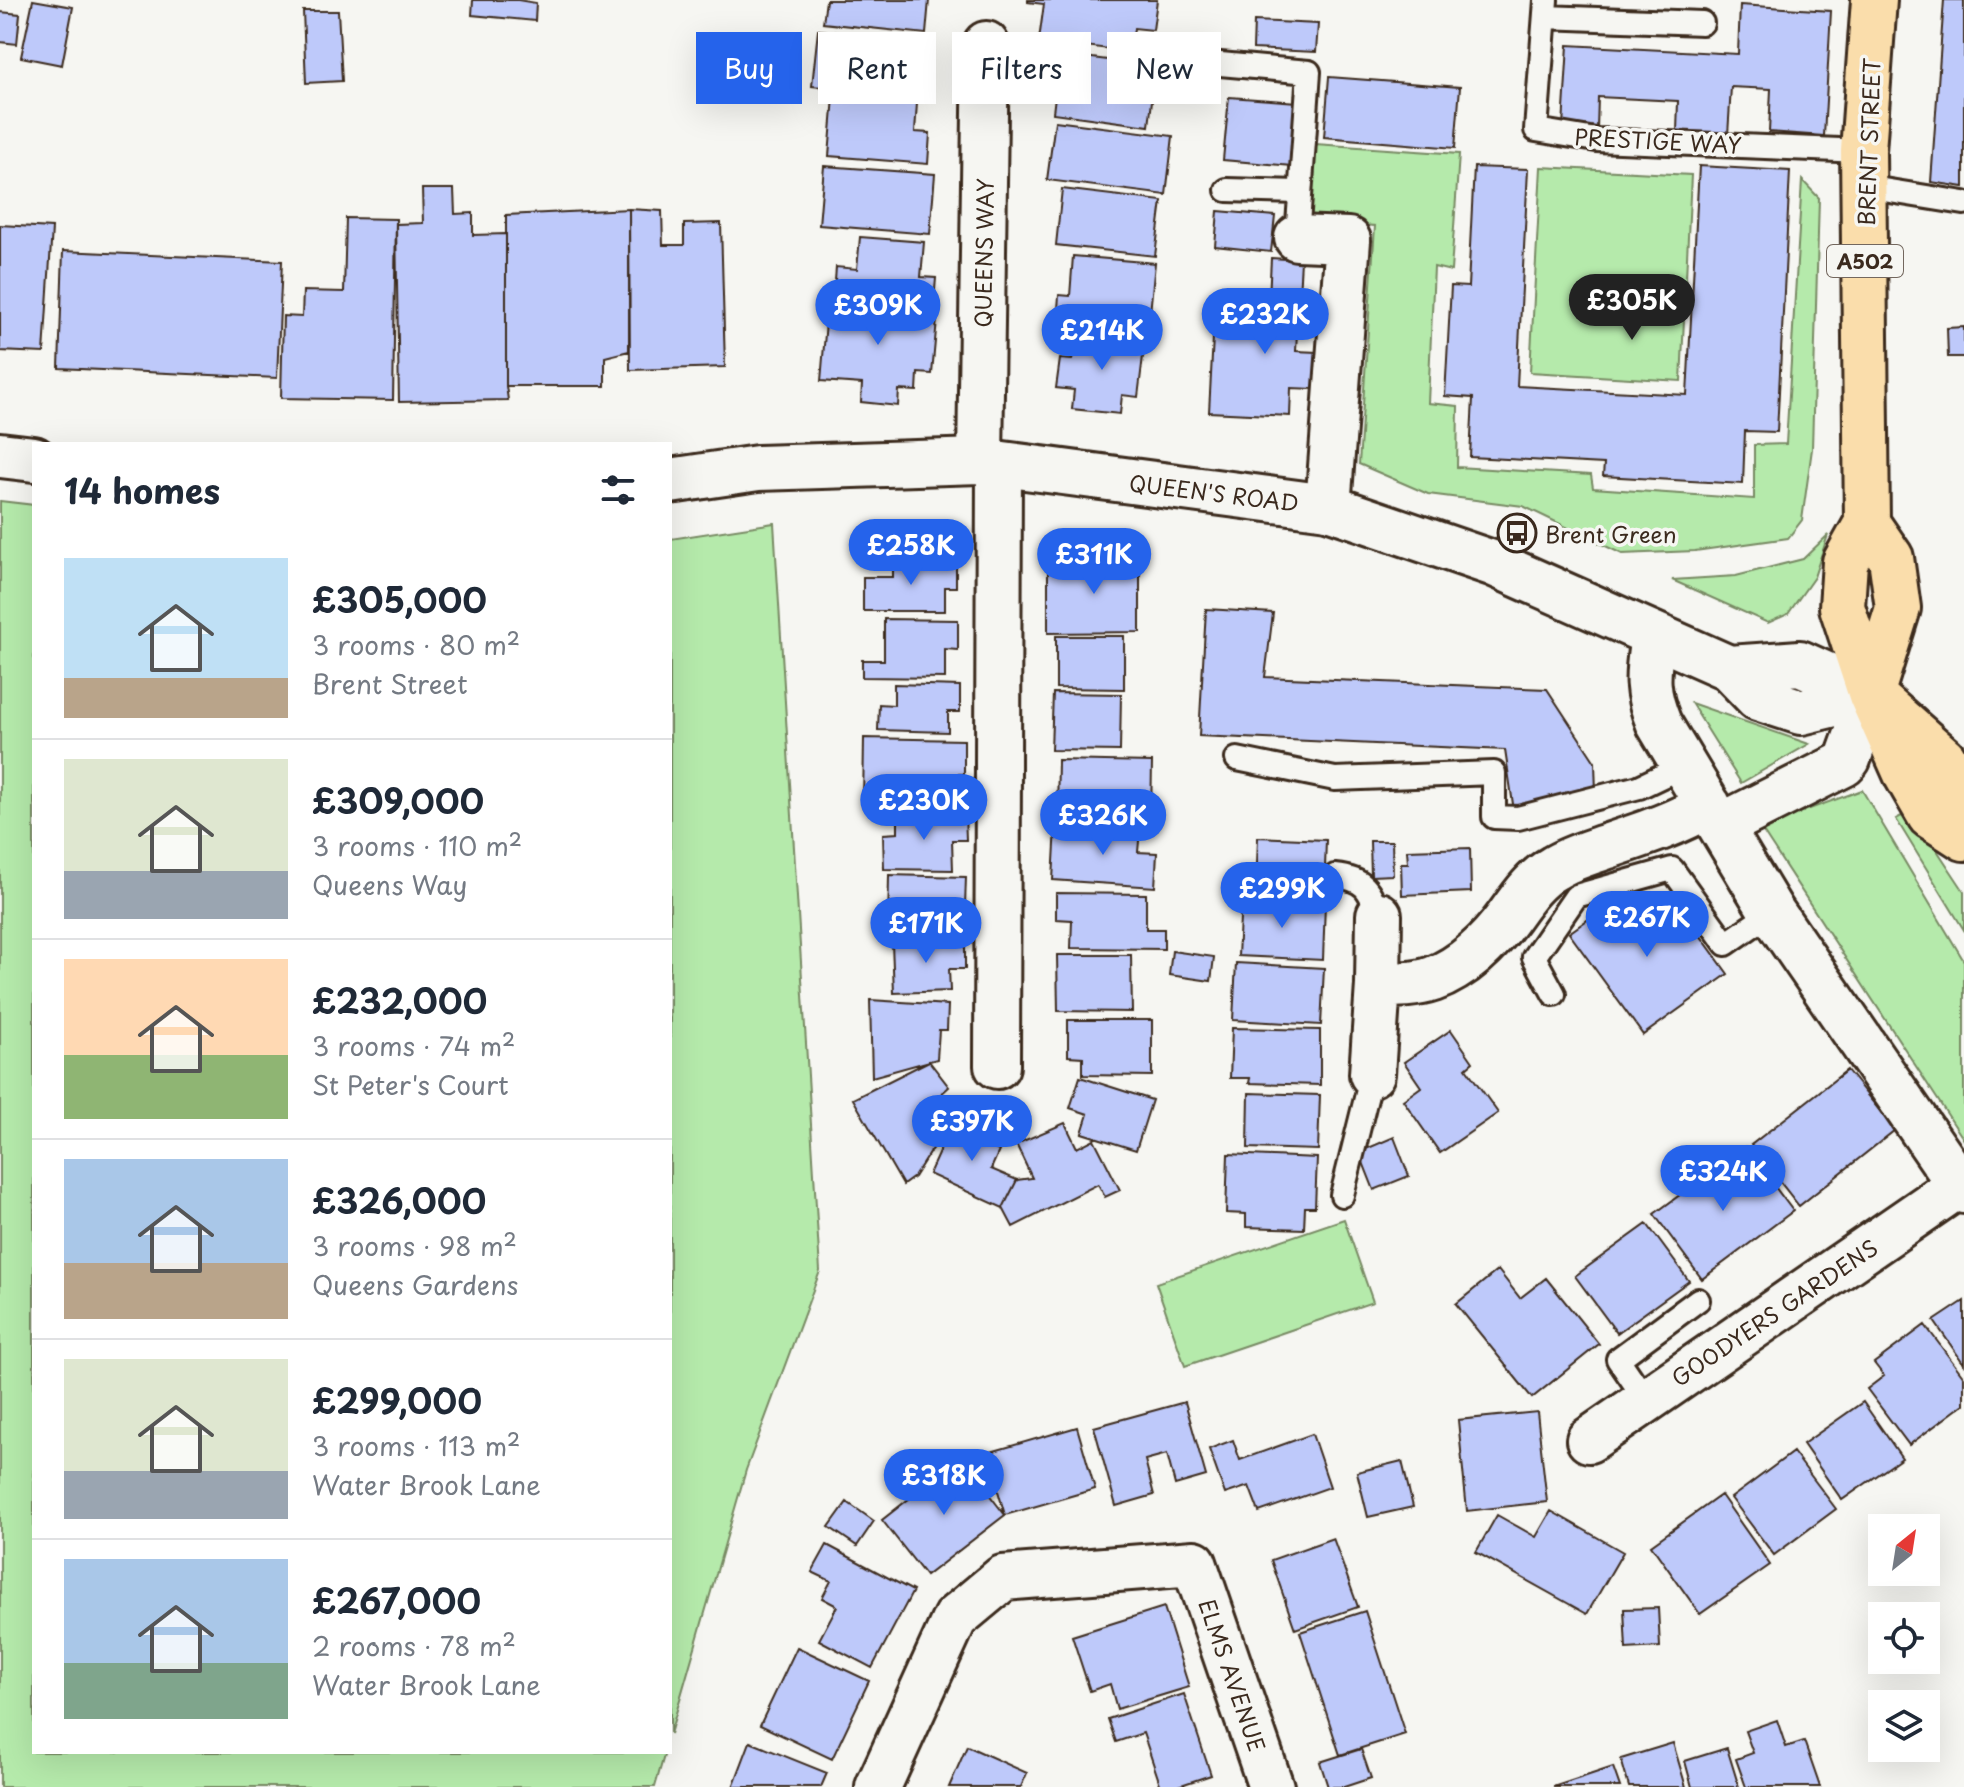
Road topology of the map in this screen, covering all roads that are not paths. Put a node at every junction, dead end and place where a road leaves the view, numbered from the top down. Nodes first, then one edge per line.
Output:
1 (1874, 0) edge
2 (1545, 9) edge
3 (1702, 23) dead end
4 (1221, 64) edge
5 (987, 104) edge
6 (1864, 169) junction
7 (1227, 190) dead end
8 (1300, 192) junction
9 (1964, 203) edge
10 (1297, 238) joint
11 (0, 455) edge
12 (32, 459) edge
13 (990, 462) junction
14 (672, 481) edge
15 (1328, 507) junction
16 (1653, 635) junction
17 (1871, 695) junction
18 (1237, 759) dead end
19 (1683, 766) junction
20 (1964, 804) edge
21 (1714, 816) junction
22 (1964, 838) edge
23 (1335, 876) dead end
24 (1772, 912) junction
25 (1379, 915) joint
26 (1378, 985) junction
27 (1554, 994) dead end
28 (997, 1066) dead end
29 (1372, 1074) joint
30 (1962, 1188) edge
31 (1342, 1195) dead end
32 (1698, 1300) dead end
33 (1646, 1400) junction
34 (1589, 1440) dead end
35 (878, 1787) edge
36 (1271, 1787) edge

1 - 6 main road, BRENT STREET / A502
2 - 3 lane
2 - 6 lane, PRESTIGE WAY
4 - 8 lane
5 - 13 street, QUEENS WAY
6 - 9 lane
6 - 17 main road, BRENT STREET / A502
7 - 8 lane
8 - 10 lane
10 - 15 street
11 - 12 street
13 - 14 street, QUEEN'S ROAD
13 - 15 street, QUEEN'S ROAD
13 - 28 street, QUEENS WAY
15 - 16 street, QUEEN'S ROAD
16 - 17 street, QUEEN'S ROAD
16 - 19 street
17 - 20 main road
17 - 21 street
17 - 22 main road, BRENT STREET / A502
18 - 19 lane
19 - 21 street
21 - 24 street
21 - 26 street
23 - 25 lane
24 - 27 lane
24 - 30 street
25 - 26 street
26 - 29 street
29 - 31 lane
30 - 33 street, GOODYERS GARDENS
32 - 33 lane
33 - 34 street, GOODYERS GARDENS
35 - 36 street, ELMS AVENUE

